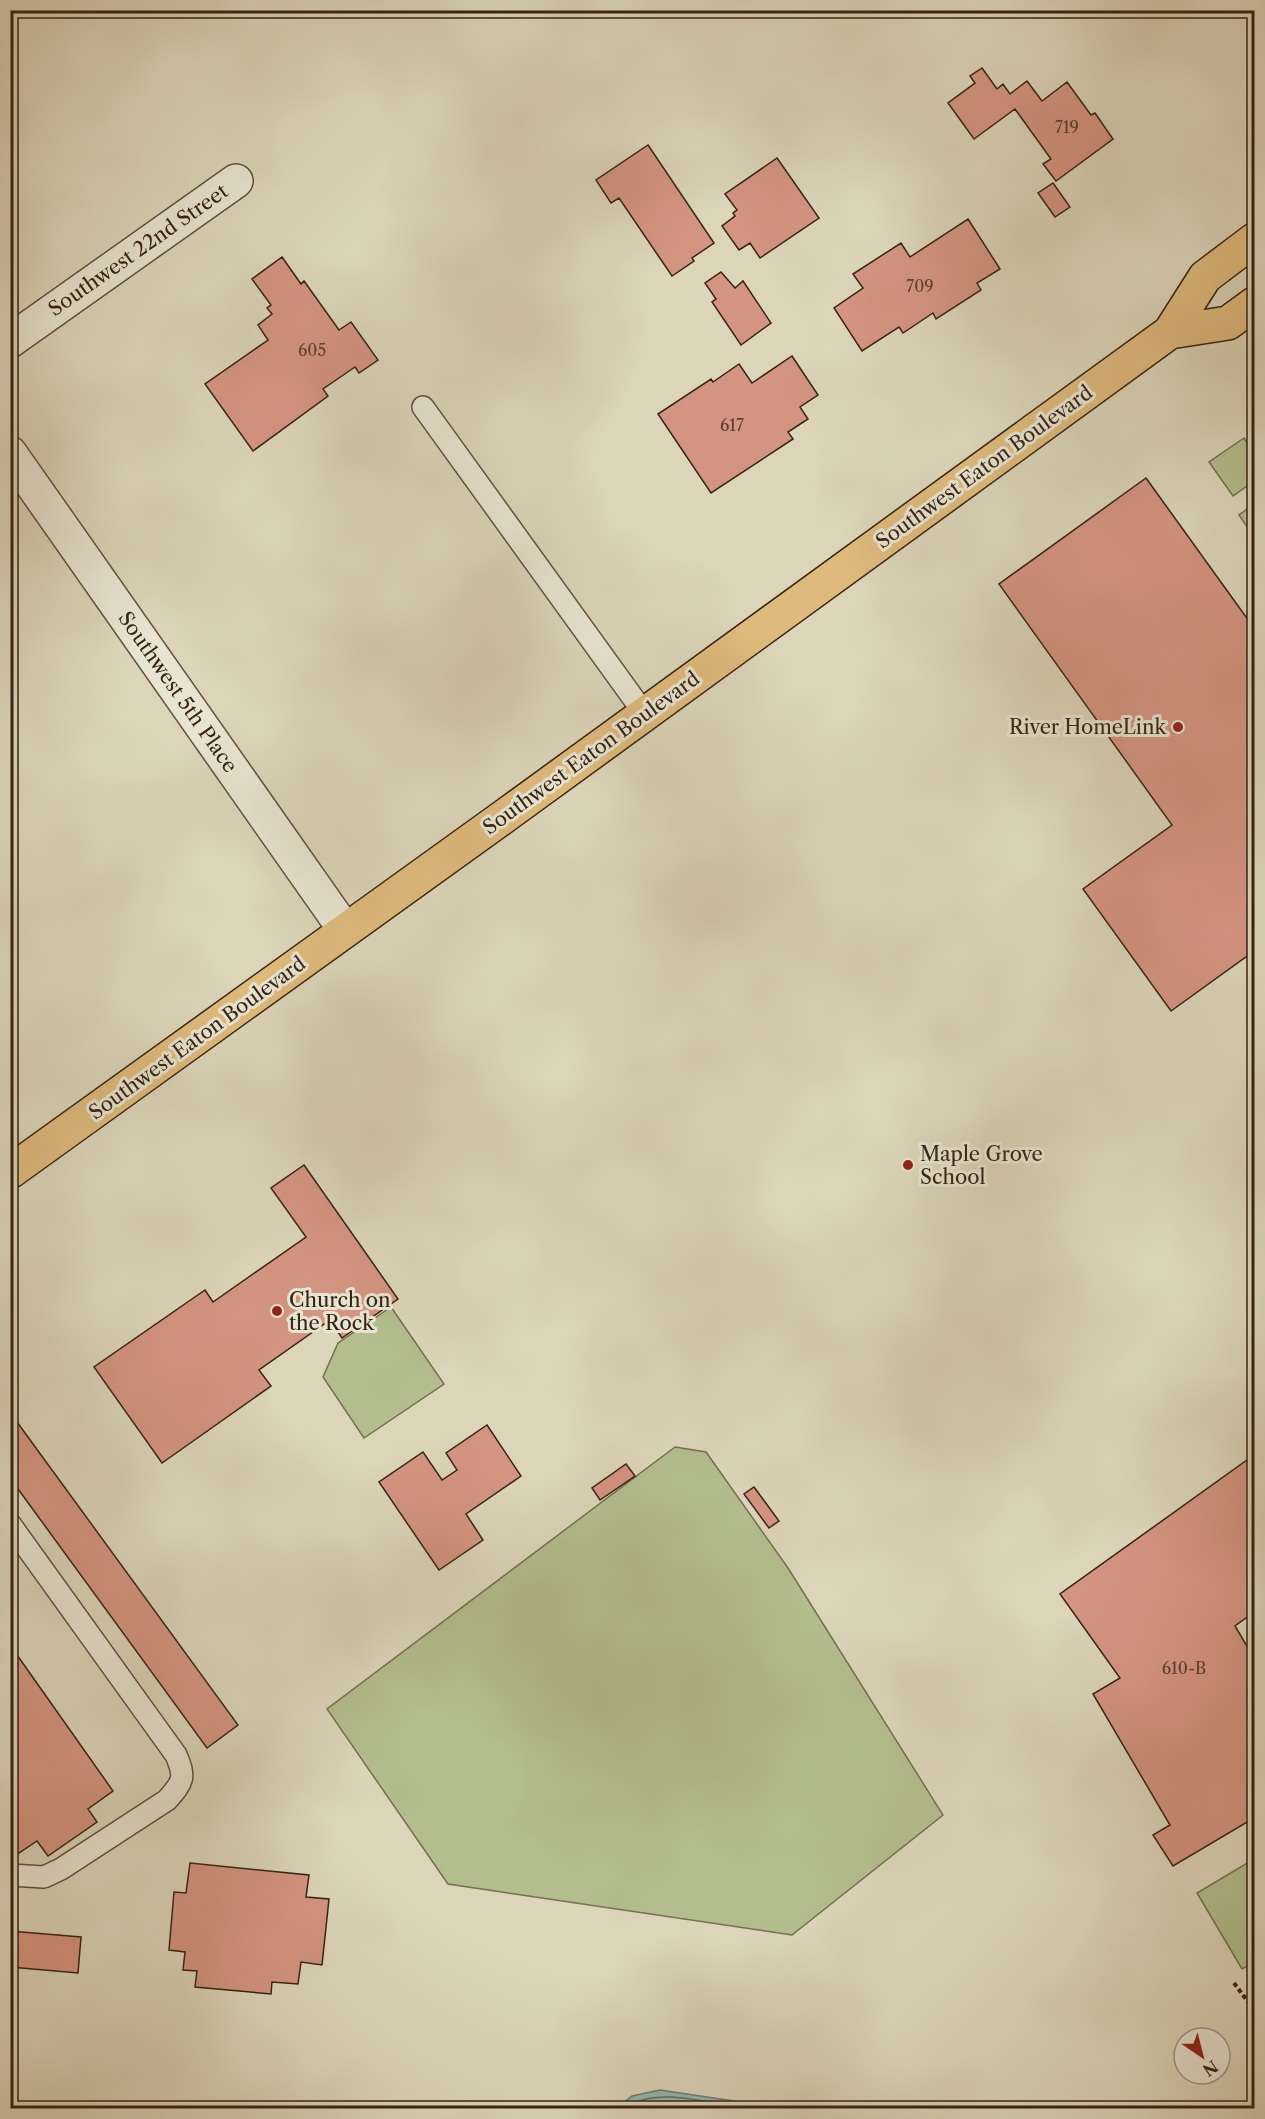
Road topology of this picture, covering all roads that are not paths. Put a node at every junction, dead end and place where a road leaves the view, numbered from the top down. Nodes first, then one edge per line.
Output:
1 (236, 181) dead end
2 (1254, 240) edge
3 (1254, 304) edge
4 (1170, 332) junction
5 (10, 341) edge
6 (423, 407) dead end
7 (10, 453) edge
8 (644, 713) junction
9 (345, 930) junction
10 (10, 1172) edge
11 (10, 1524) edge
12 (10, 1875) edge

1 - 5 street, Southwest 22nd Street
2 - 4 main road, Southwest Eaton Boulevard
3 - 4 main road, Southwest Eaton Boulevard
4 - 8 main road, Southwest Eaton Boulevard
6 - 8 lane
7 - 9 street, Southwest 5th Place
8 - 9 main road, Southwest Eaton Boulevard
9 - 10 main road, Southwest Eaton Boulevard
11 - 12 lane

